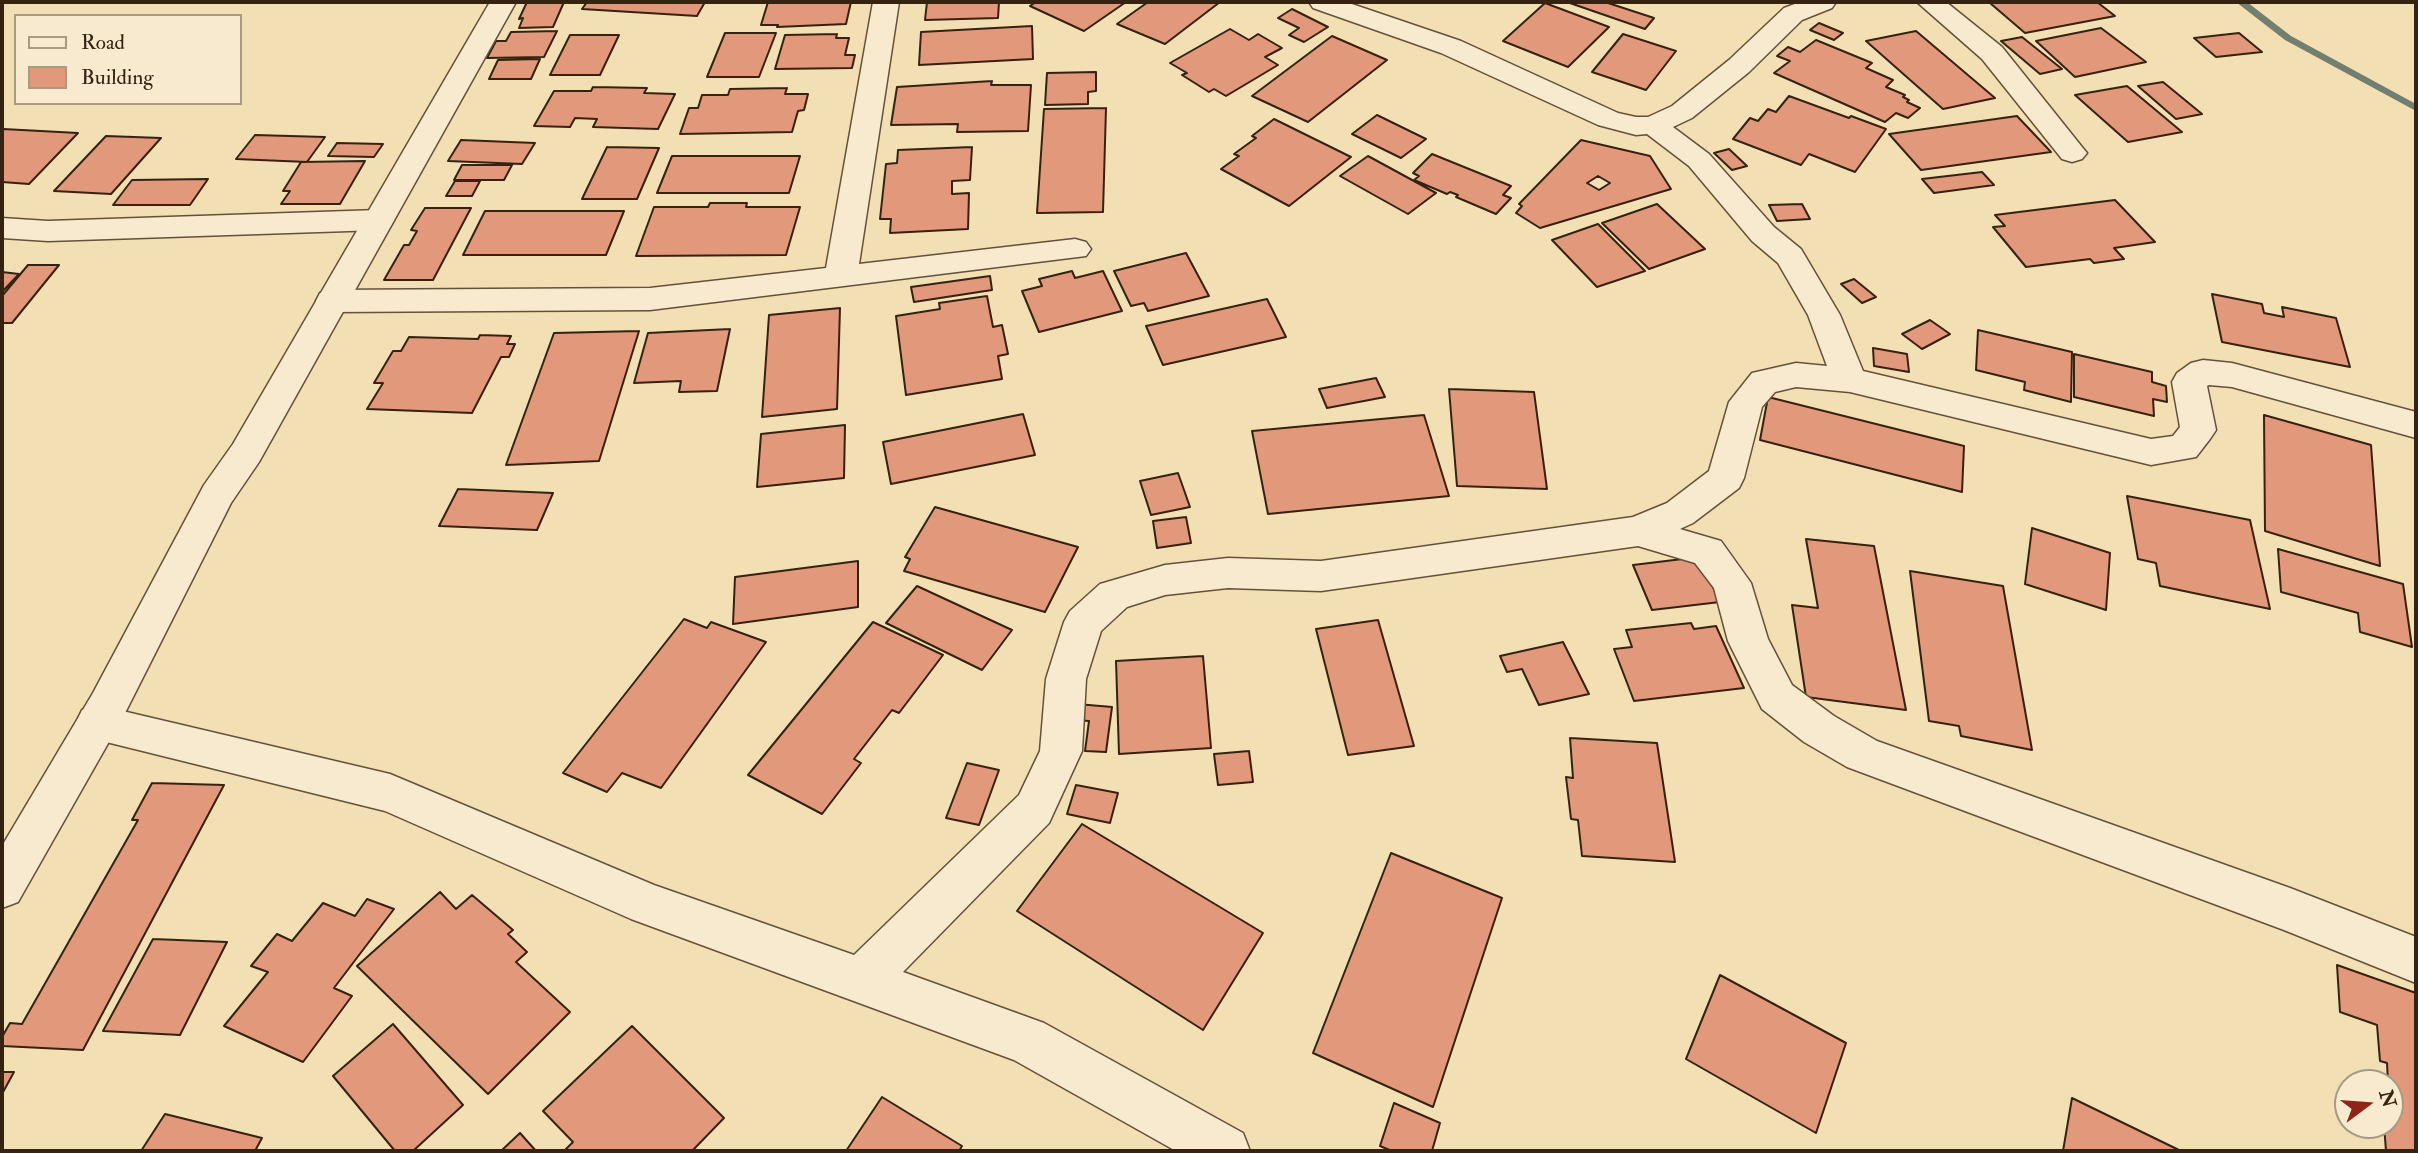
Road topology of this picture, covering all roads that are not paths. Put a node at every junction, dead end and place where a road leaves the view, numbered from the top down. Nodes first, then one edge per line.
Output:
1 (503, 2) edge
2 (886, 2) edge
3 (1322, 2) edge
4 (1823, 2) edge
5 (1930, 2) edge
6 (1654, 125) junction
7 (2072, 152) dead end
8 (379, 220) junction
9 (2, 229) edge
10 (1075, 249) dead end
11 (841, 276) junction
12 (332, 301) junction
13 (1850, 380) junction
14 (2416, 425) edge
15 (1638, 531) junction
16 (97, 723) junction
17 (2, 887) edge
18 (2416, 960) edge
19 (861, 981) junction
20 (1225, 1151) edge

1 - 8 street
2 - 11 street
3 - 6 street
4 - 6 street
5 - 7 street
6 - 13 street
8 - 9 street
8 - 12 street
10 - 11 street
11 - 12 street
12 - 16 street
13 - 14 street
13 - 15 street
15 - 18 street
15 - 19 street
16 - 17 street
16 - 19 street
19 - 20 street

